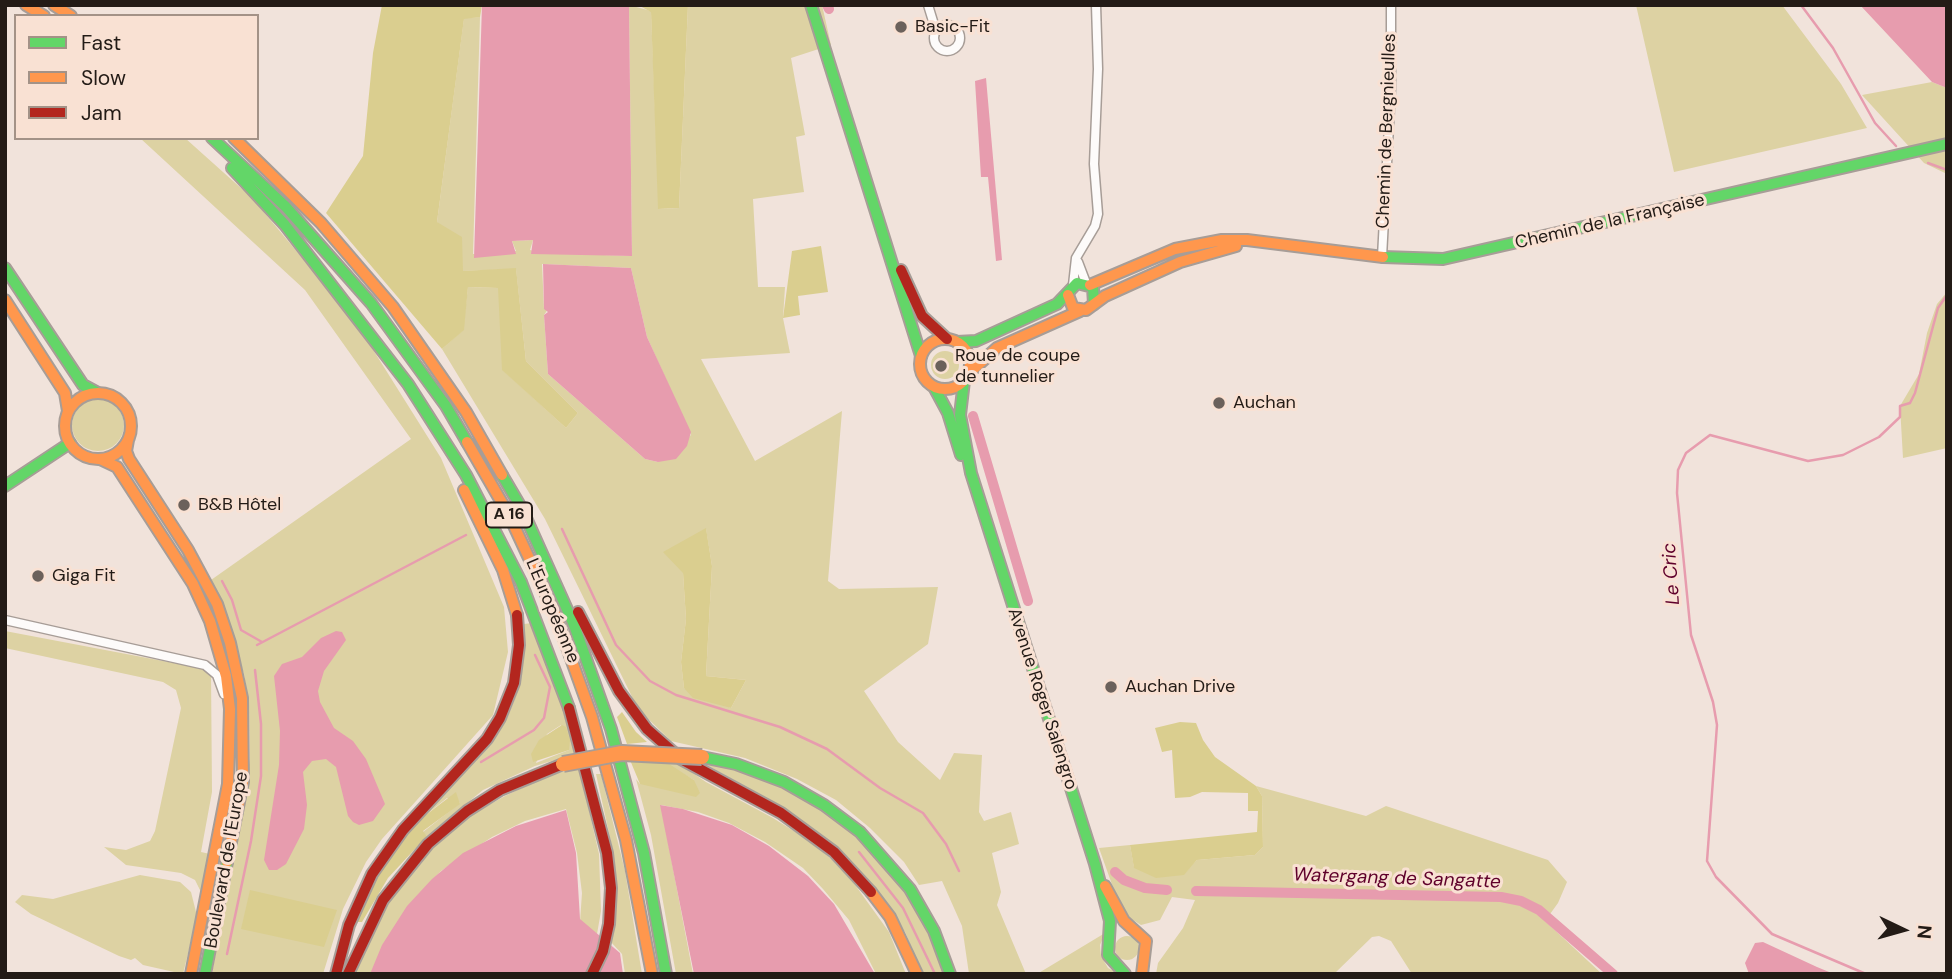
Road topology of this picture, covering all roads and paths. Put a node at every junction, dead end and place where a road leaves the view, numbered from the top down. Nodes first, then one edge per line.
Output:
1 (811, 5) edge
2 (928, 5) edge
3 (1096, 5) edge
4 (1391, 5) edge
5 (936, 31) dead end
6 (202, 140) edge
7 (214, 140) edge
8 (236, 140) edge
9 (1947, 144) edge
10 (883, 233) junction
11 (1270, 243) junction
12 (1382, 257) junction
13 (5, 268) edge
14 (1079, 287) junction
15 (5, 300) edge
16 (1088, 307) junction
17 (952, 340) junction
18 (385, 352) junction
19 (921, 356) junction
20 (966, 378) junction
21 (934, 387) junction
22 (96, 392) junction
23 (68, 411) junction
24 (128, 440) junction
25 (70, 443) junction
26 (100, 459) junction
27 (5, 486) edge
28 (512, 491) junction
29 (988, 534) junction
30 (5, 620) edge
31 (230, 724) junction
32 (1095, 864) junction
33 (1135, 930) junction
34 (1108, 942) junction
35 (1145, 958) junction
36 (1121, 970) edge
37 (191, 974) edge
38 (205, 974) edge
39 (336, 974) edge
40 (348, 974) edge
41 (592, 974) edge
42 (652, 974) edge
43 (666, 974) edge
44 (917, 974) edge
45 (950, 974) edge
46 (1142, 974) edge

1 - 10 main road
2 - 5 street
3 - 14 street
4 - 12 street, Chemin de Bergnieulles
6 - 18 main road
7 - 42 main road, L'Européenne / A 16
8 - 28 main road, L'Européenne / A 16
9 - 12 main road, Chemin de la Française
10 - 17 main road
10 - 19 main road
11 - 12 main road, Chemin de la Française
11 - 14 main road, Chemin de la Française
11 - 16 main road, Chemin de la Française
13 - 22 main road
14 - 16 main road
14 - 16 main road
14 - 17 main road, Chemin de la Française
15 - 23 main road
16 - 20 main road, Chemin de la Française
17 - 19 main road
17 - 20 main road
18 - 39 main road
18 - 41 main road
19 - 21 main road
20 - 21 main road
20 - 29 main road, Avenue Roger Salengro
21 - 29 main road, Avenue Roger Salengro
22 - 23 main road
22 - 24 main road
23 - 25 main road
24 - 26 main road
24 - 38 main road, Boulevard de l'Europe
25 - 26 main road
25 - 27 main road
26 - 31 main road, Boulevard de l'Europe
28 - 43 main road, L'Européenne / A 16
28 - 44 main road
29 - 32 main road, Avenue Roger Salengro
30 - 31 street
31 - 37 main road, Boulevard de l'Europe
32 - 33 main road, Avenue Roger Salengro
32 - 34 main road, Avenue Roger Salengro
33 - 34 main road
33 - 35 main road
34 - 36 main road
35 - 36 main road
35 - 46 main road
40 - 45 main road, bridge

